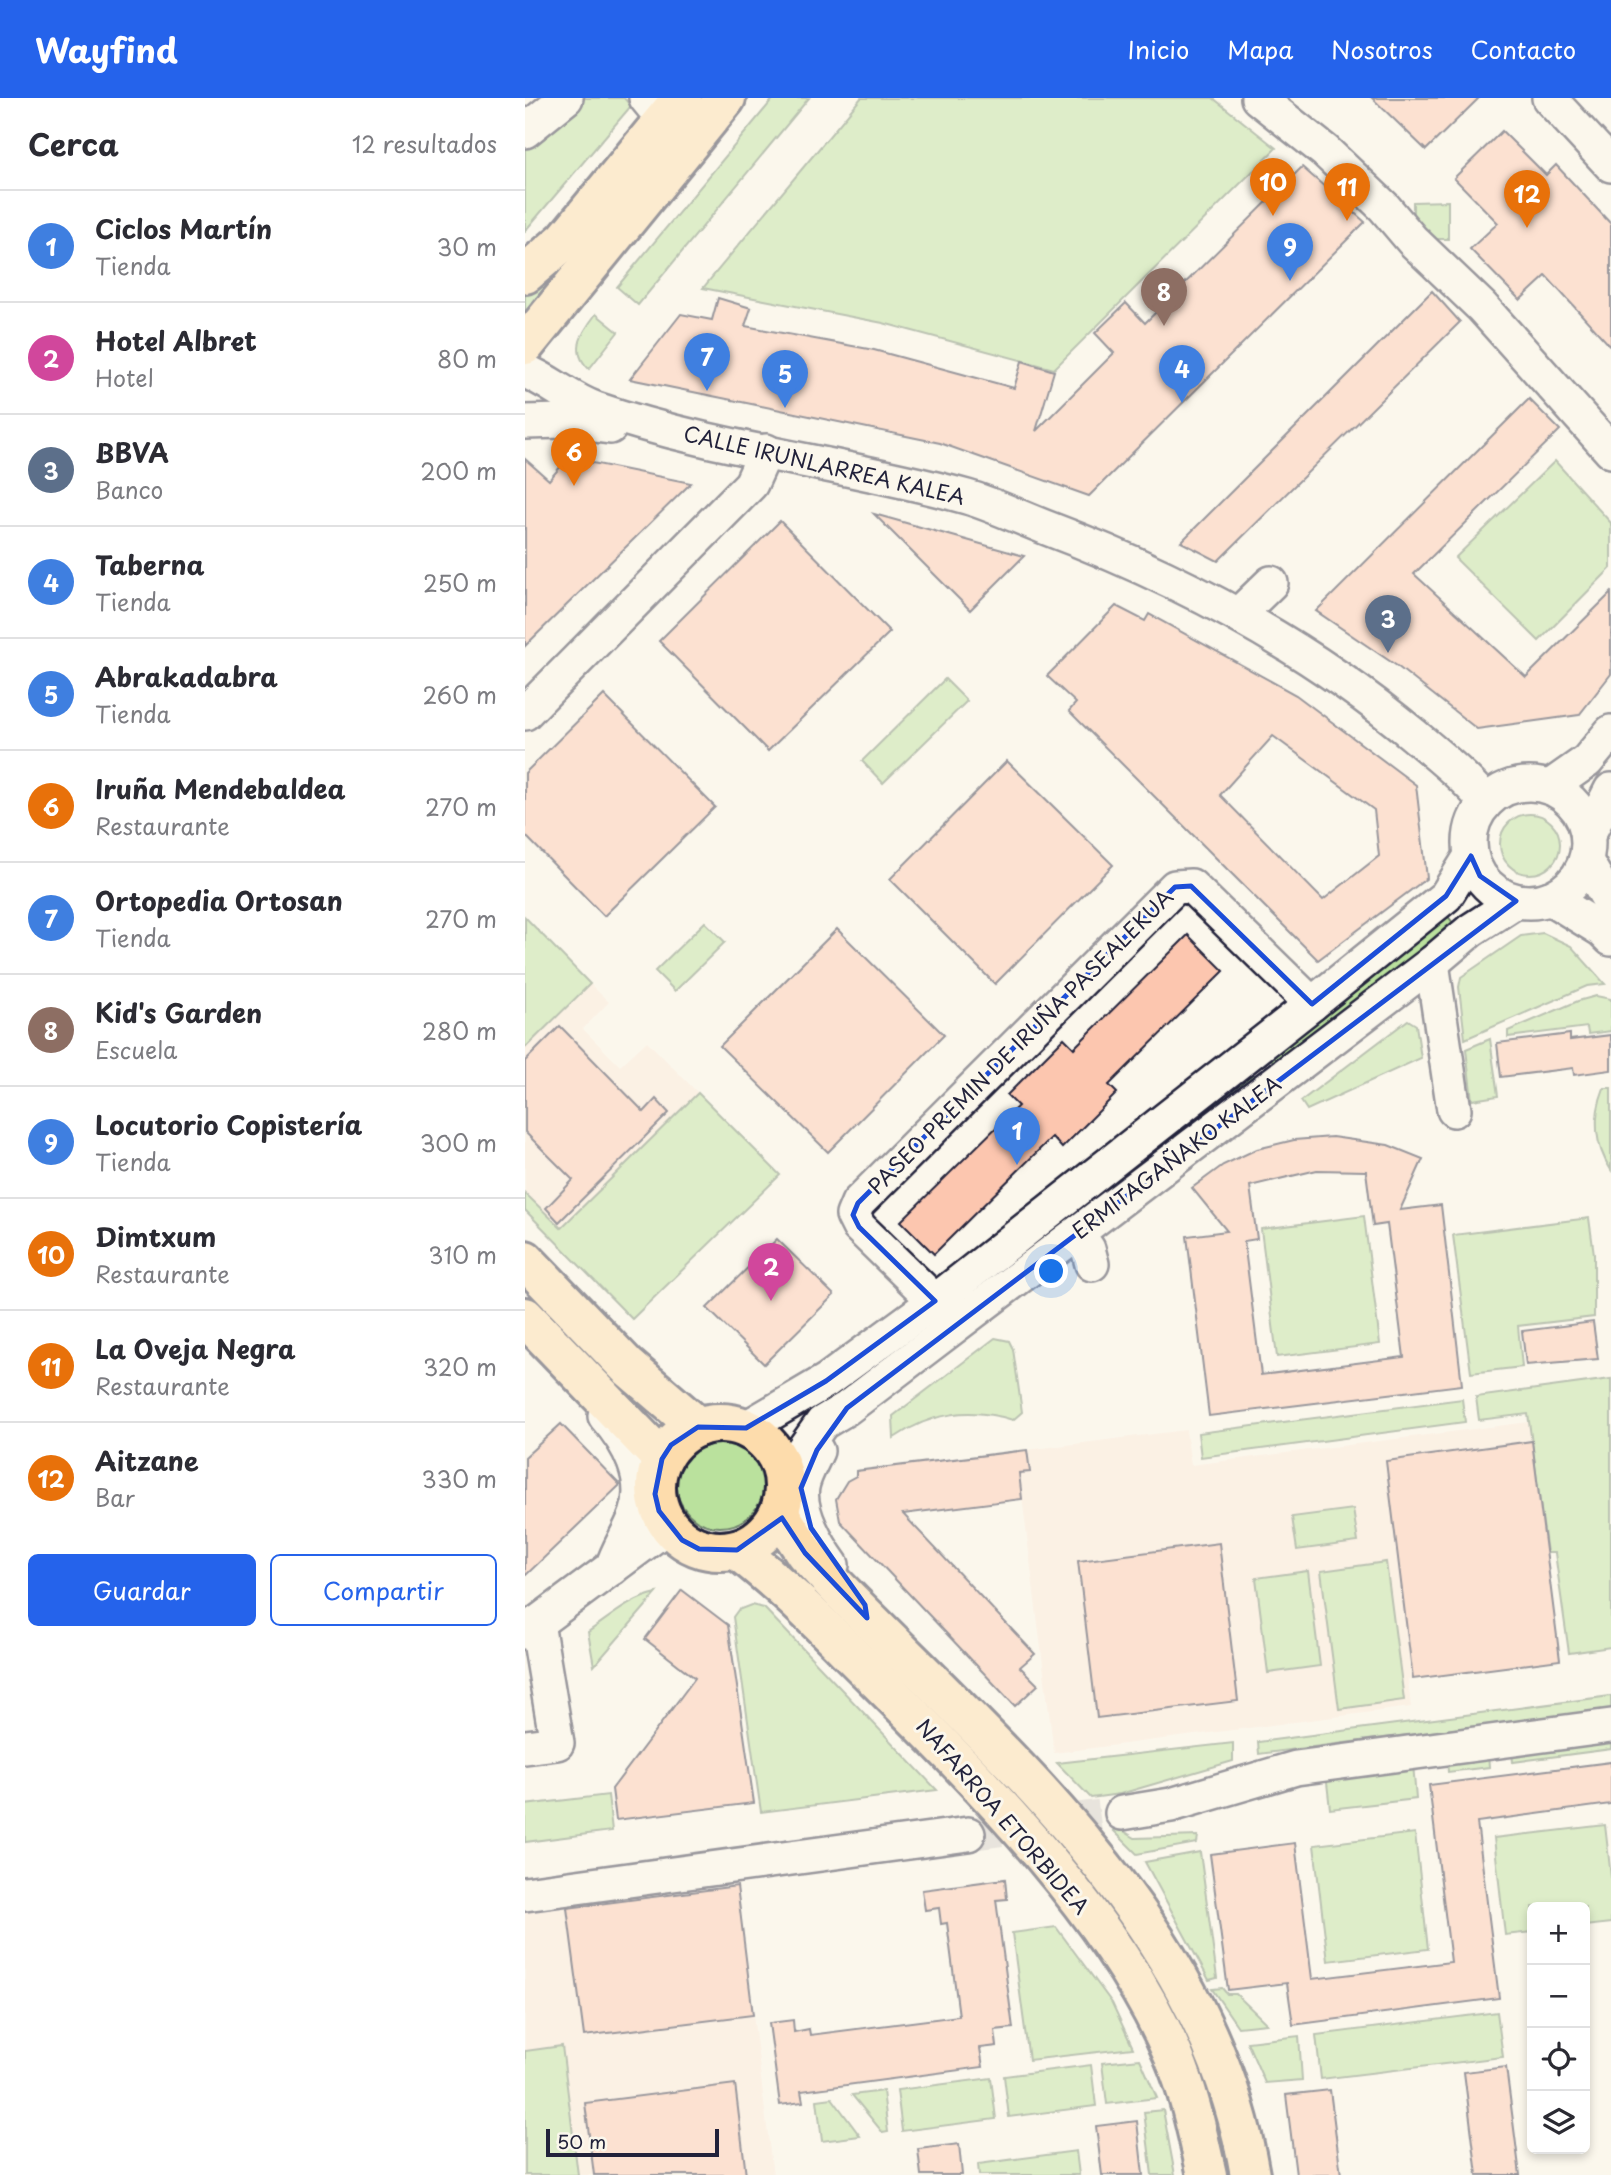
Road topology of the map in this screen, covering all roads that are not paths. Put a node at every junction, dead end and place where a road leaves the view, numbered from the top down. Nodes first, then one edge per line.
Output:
1 (566, 98) edge
2 (726, 98) edge
3 (1258, 98) edge
4 (1549, 98) edge
5 (664, 105) edge
6 (525, 131) edge
7 (1611, 165) edge
8 (525, 274) edge
9 (525, 345) edge
10 (525, 370) edge
11 (525, 422) edge
12 (662, 430) junction
13 (766, 451) junction
14 (1611, 451) edge
15 (1271, 583) dead end
16 (1238, 615) junction
17 (525, 713) edge
18 (1611, 732) edge
19 (1550, 787) junction
20 (1611, 790) edge
21 (1486, 802) junction
22 (1587, 847) junction
23 (1471, 856) junction
24 (1550, 898) junction
25 (1516, 901) junction
26 (1611, 904) edge
27 (1611, 939) edge
28 (1432, 963) junction
29 (1312, 1004) junction
30 (1454, 1110) dead end
31 (1077, 1234) junction
32 (525, 1260) edge
33 (1092, 1264) dead end
34 (935, 1301) junction
35 (537, 1329) edge
36 (847, 1408) junction
37 (698, 1427) junction
38 (746, 1429) junction
39 (662, 1459) junction
40 (781, 1495) junction
41 (668, 1526) junction
42 (737, 1549) junction
43 (612, 1569) junction
44 (867, 1618) junction
45 (531, 1627) edge
46 (1611, 1726) edge
47 (525, 1747) edge
48 (1122, 1813) tunnel mouth
49 (968, 1834) tunnel mouth
50 (525, 1894) edge
51 (1207, 2175) edge
52 (1251, 2175) edge

1 - 6 street
2 - 9 main road
3 - 14 street
4 - 7 street
5 - 8 main road
10 - 12 street, CALLE IRUNLARREA KALEA
11 - 12 street, CALLE IRUNLARREA KALEA
12 - 13 street, CALLE IRUNLARREA KALEA
13 - 16 street, CALLE IRUNLARREA KALEA
13 - 17 street
15 - 16 street
16 - 21 street, CALLE IRUNLARREA KALEA
18 - 19 street
19 - 21 street
19 - 22 street
20 - 22 street
21 - 23 street
22 - 24 street
22 - 26 street
23 - 25 street
23 - 29 street, ERMITAGAÑAKO KALEA
24 - 25 street
24 - 27 street
25 - 28 street, ERMITAGAÑAKO KALEA
28 - 30 street
28 - 31 street, ERMITAGAÑAKO KALEA
29 - 34 street, ERMITAGAÑAKO KALEA
29 - 34 street, PASEO PREMIN DE IRUÑA PASEALEKUA
31 - 33 street
31 - 36 street, ERMITAGAÑAKO KALEA
32 - 37 main road
34 - 38 street, ERMITAGAÑAKO KALEA
35 - 39 main road
35 - 43 street
36 - 40 street, ERMITAGAÑAKO KALEA
36 - 44 street, NAFARROA ETORBIDEA
37 - 38 main road
37 - 39 main road
38 - 40 main road
39 - 41 main road
40 - 42 main road
40 - 44 main road, NAFARROA ETORBIDEA
41 - 42 main road
41 - 43 street
42 - 51 main road, NAFARROA ETORBIDEA
43 - 45 street
44 - 52 main road, NAFARROA ETORBIDEA
45 - 47 street
46 - 48 street
49 - 50 street

